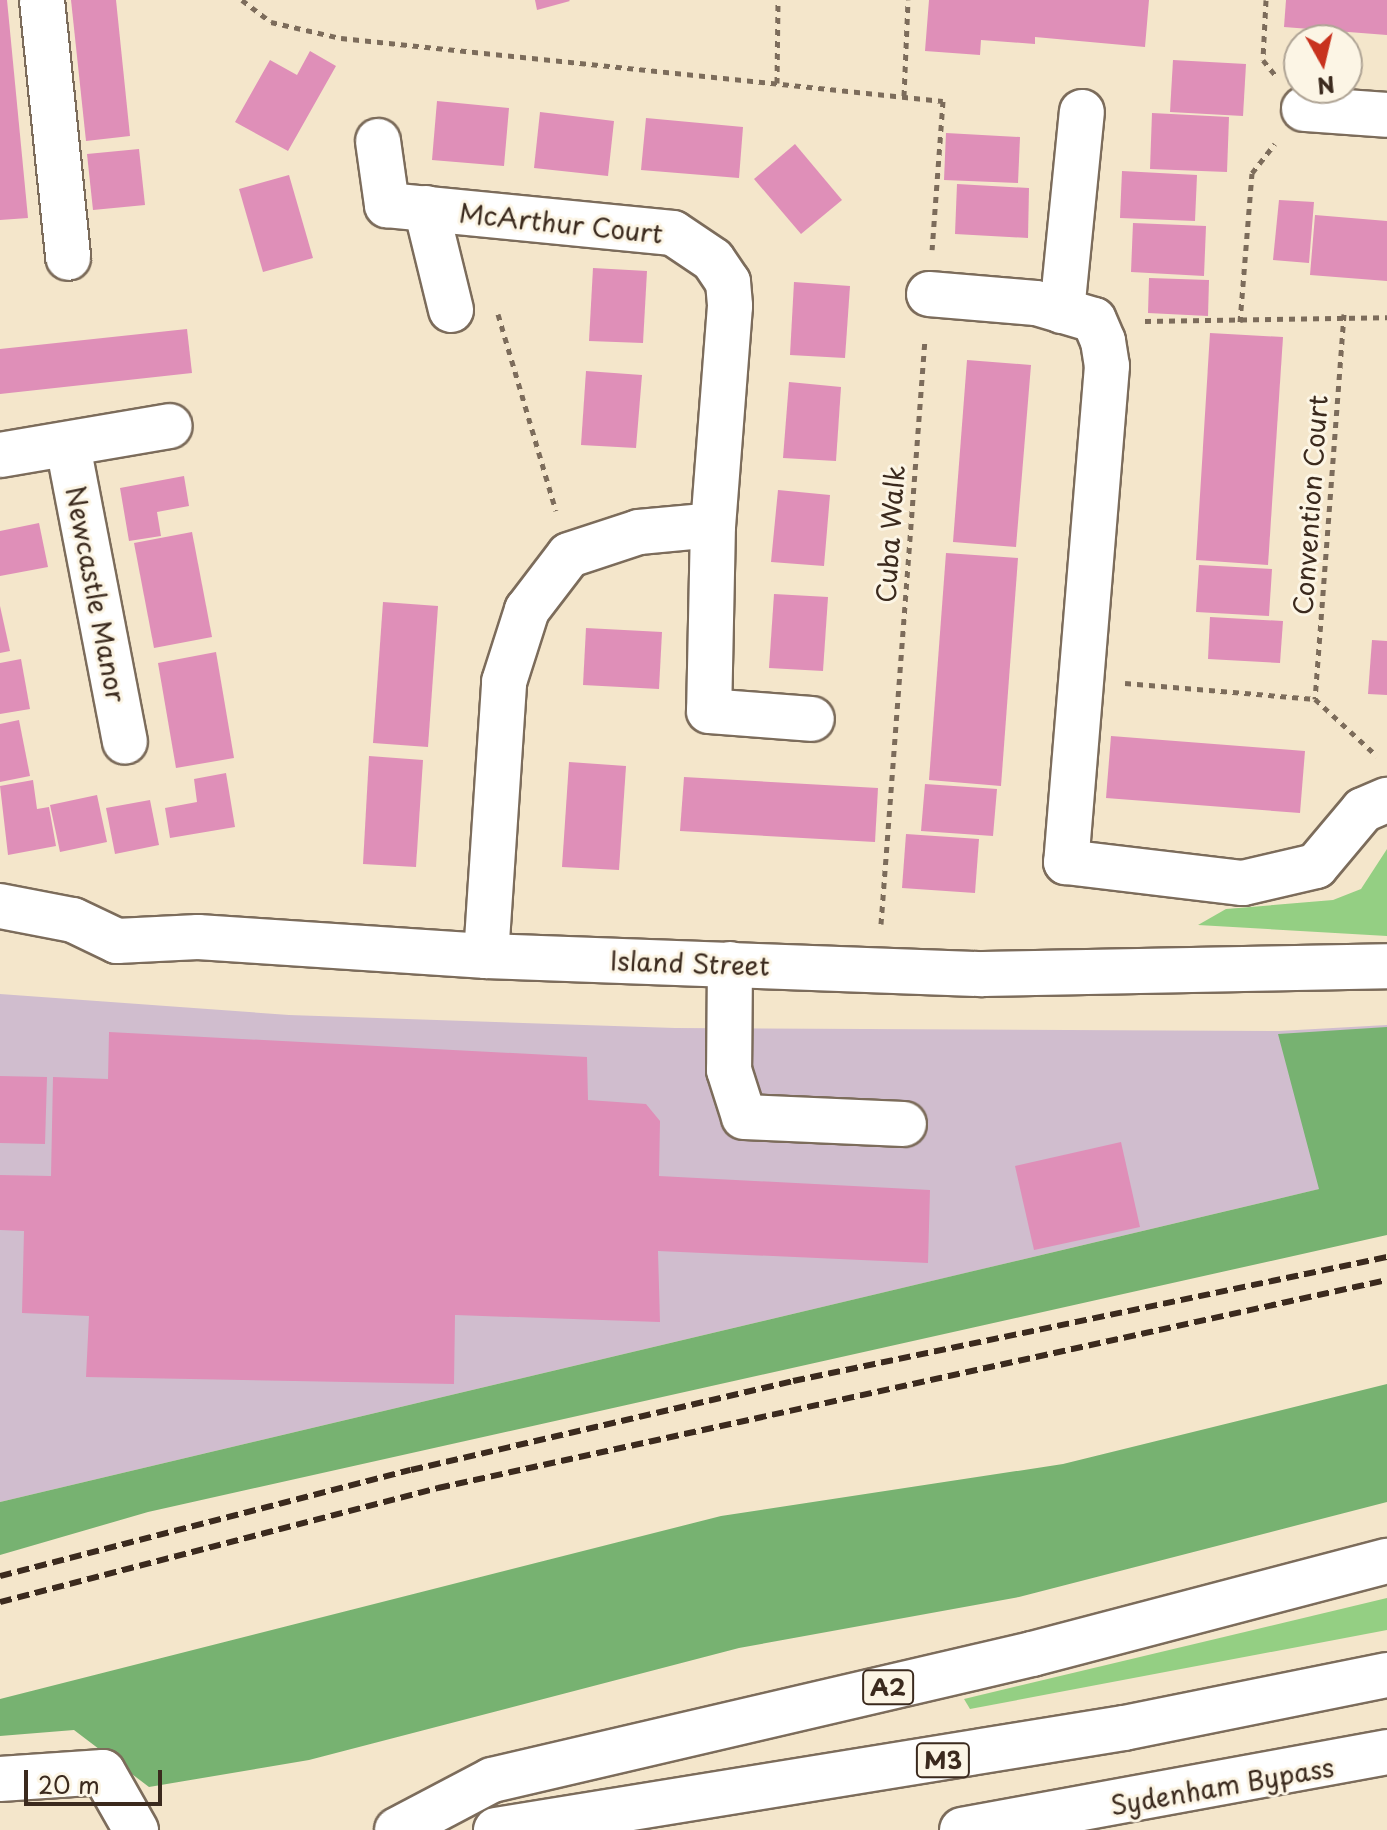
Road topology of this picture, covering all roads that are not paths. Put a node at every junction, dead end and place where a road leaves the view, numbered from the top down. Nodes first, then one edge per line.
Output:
1 (42, 0) edge
2 (1304, 109) road end
3 (1082, 112) dead end
4 (1387, 115) edge
5 (378, 141) dead end
6 (426, 208) junction
7 (68, 258) dead end
8 (929, 294) road end
9 (451, 310) dead end
10 (1078, 315) junction
11 (170, 426) dead end
12 (68, 446) junction
13 (0, 455) edge
14 (713, 525) junction
15 (812, 719) dead end
16 (125, 742) dead end
17 (1387, 800) edge
18 (0, 906) edge
19 (486, 956) junction
20 (730, 964) junction
21 (1387, 966) edge
22 (904, 1124) dead end
23 (1387, 1561) edge
24 (1387, 1675) edge
25 (1387, 1752) edge
26 (0, 1779) edge
27 (136, 1830) edge
28 (397, 1830) edge
29 (496, 1830) edge
30 (962, 1830) edge

1 - 7 main road
2 - 4 main road
3 - 10 main road
5 - 6 main road, McArthur Court
6 - 9 main road
6 - 14 main road, McArthur Court
8 - 10 main road
10 - 17 main road
11 - 12 main road
12 - 13 main road
12 - 16 main road, Newcastle Manor
14 - 15 main road, McArthur Court
14 - 19 main road
18 - 19 main road, Island Street
19 - 20 main road, Island Street
20 - 21 main road, Island Street
20 - 22 main road
23 - 28 main road, A2
24 - 29 main road, M3
25 - 30 main road, Sydenham Bypass
26 - 27 main road

